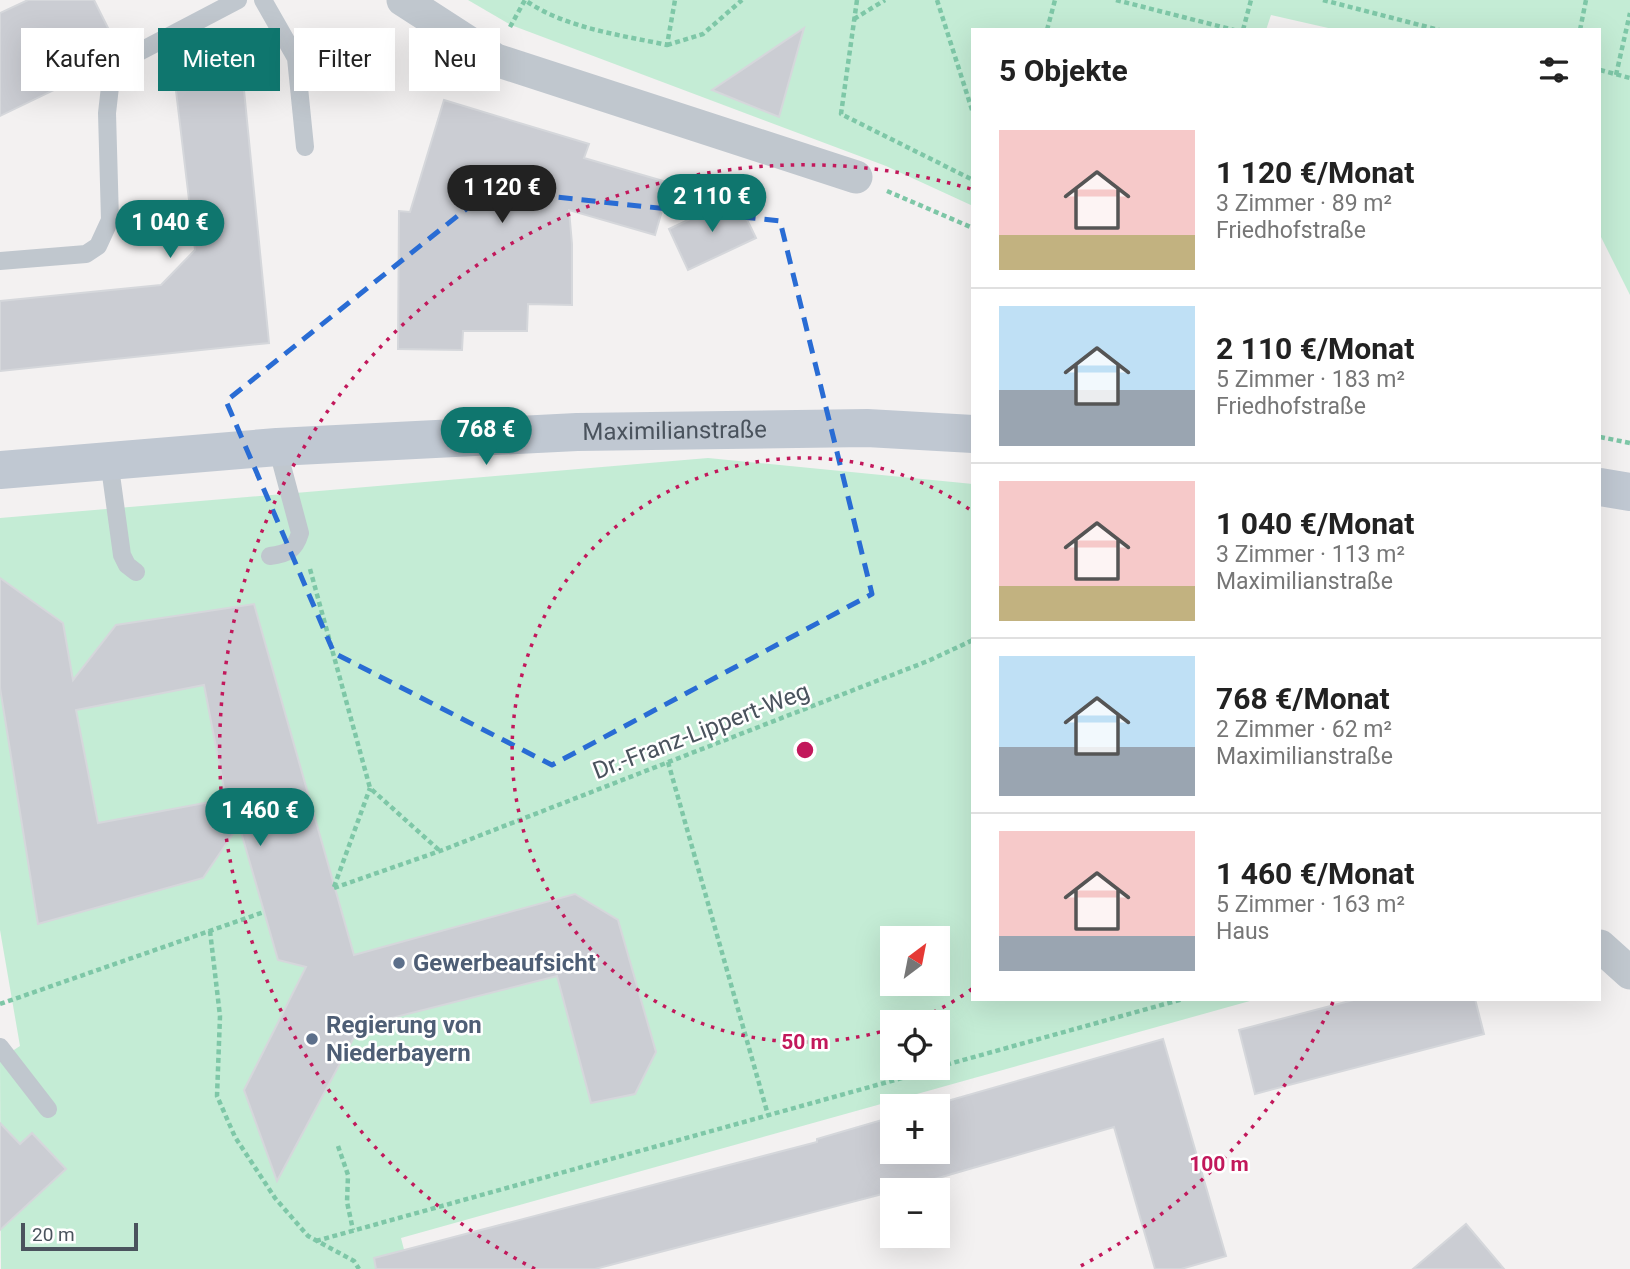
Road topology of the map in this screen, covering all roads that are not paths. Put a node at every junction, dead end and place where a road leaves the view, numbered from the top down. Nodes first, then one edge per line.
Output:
1 (238, 0) edge
2 (263, 0) edge
3 (404, 0) edge
4 (305, 147) dead end
5 (856, 177) road end
6 (0, 261) edge
7 (971, 434) edge
8 (277, 447) junction
9 (109, 460) junction
10 (0, 470) edge
11 (1601, 487) edge
12 (1630, 492) edge
13 (270, 556) dead end
14 (136, 572) dead end
15 (1601, 947) edge
16 (1630, 973) edge
17 (0, 1047) edge
18 (48, 1109) dead end

1 - 6 lane
2 - 4 lane
3 - 5 street
7 - 8 main road, Maximilianstraße
8 - 9 main road, Maximilianstraße
8 - 13 lane
9 - 10 main road, Maximilianstraße
9 - 14 lane
11 - 12 main road
15 - 16 street
17 - 18 lane

